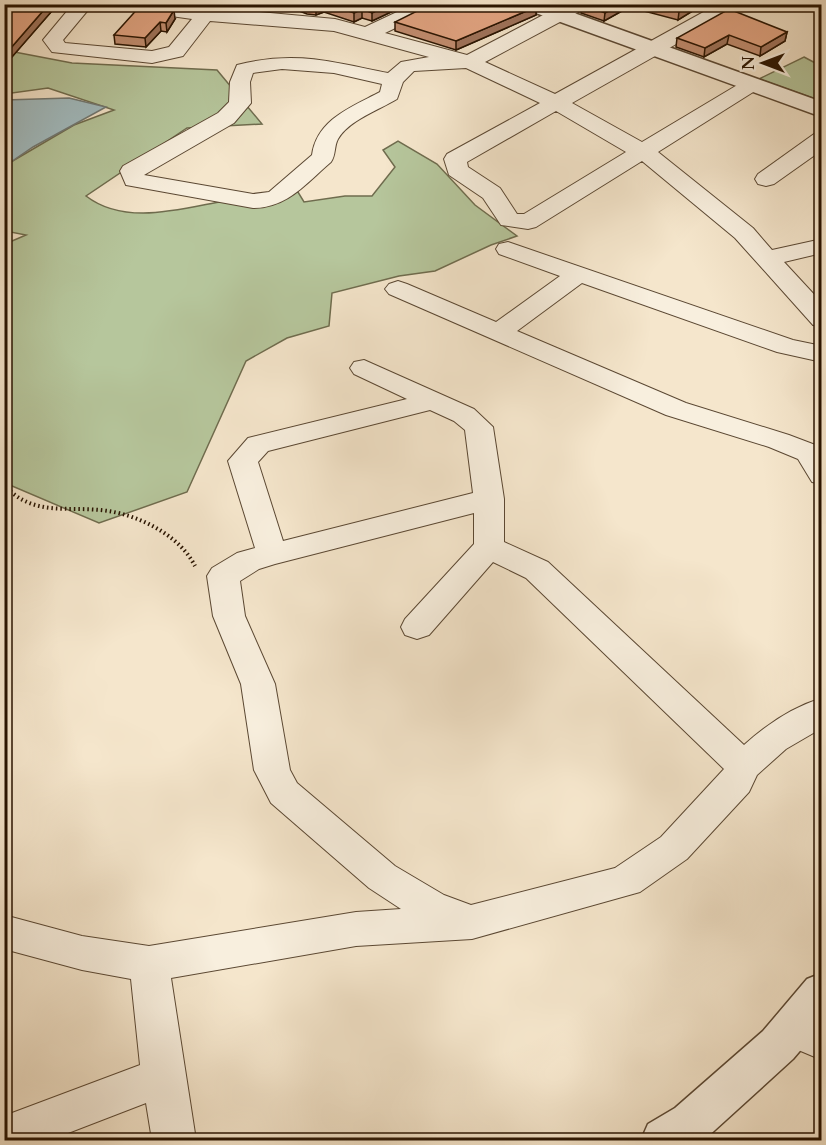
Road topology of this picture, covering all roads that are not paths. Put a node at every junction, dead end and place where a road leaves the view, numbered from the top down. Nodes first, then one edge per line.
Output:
1 (84, 4) edge
2 (276, 4) edge
3 (430, 4) edge
4 (529, 4) edge
5 (579, 4) edge
6 (733, 4) edge
7 (133, 5) edge
8 (205, 15) junction
9 (558, 15) junction
10 (245, 18) junction
11 (367, 34) junction
12 (650, 49) junction
13 (469, 62) junction
14 (393, 80) junction
15 (751, 84) junction
16 (557, 103) junction
17 (822, 110) edge
18 (822, 139) edge
19 (643, 153) junction
20 (765, 179) dead end
21 (822, 246) edge
22 (508, 249) dead end
23 (768, 258) junction
24 (579, 274) junction
25 (398, 289) dead end
26 (822, 319) edge
27 (499, 332) junction
28 (822, 354) edge
29 (364, 368) dead end
30 (432, 401) junction
31 (822, 475) edge
32 (489, 499) junction
33 (489, 547) junction
34 (272, 554) junction
35 (417, 627) dead end
36 (822, 711) edge
37 (744, 766) junction
38 (472, 922) junction
39 (4, 932) edge
40 (149, 964) junction
41 (822, 992) edge
42 (807, 1034) edge
43 (163, 1077) junction
44 (4, 1137) edge
45 (174, 1140) edge
46 (664, 1140) edge

1 - 8 street
2 - 10 street
3 - 11 street
4 - 9 street
5 - 9 street
6 - 12 street
7 - 8 street
8 - 10 street
9 - 12 street
9 - 13 street
10 - 11 street
11 - 13 street
12 - 15 street
12 - 16 street
13 - 14 street
13 - 16 street
14 - 14 street
15 - 17 street
15 - 19 street
16 - 19 street
16 - 19 street
18 - 20 street
19 - 23 street
21 - 23 street
22 - 24 street
23 - 26 street
24 - 27 street
24 - 28 street
25 - 27 street
27 - 31 street
29 - 30 street
30 - 32 street
30 - 34 street
32 - 33 street
32 - 34 street
33 - 35 street
33 - 37 street
34 - 38 street
36 - 37 street
37 - 38 street
38 - 40 street
39 - 40 street
40 - 43 street
41 - 42 street
42 - 46 street
43 - 44 street
43 - 45 street

